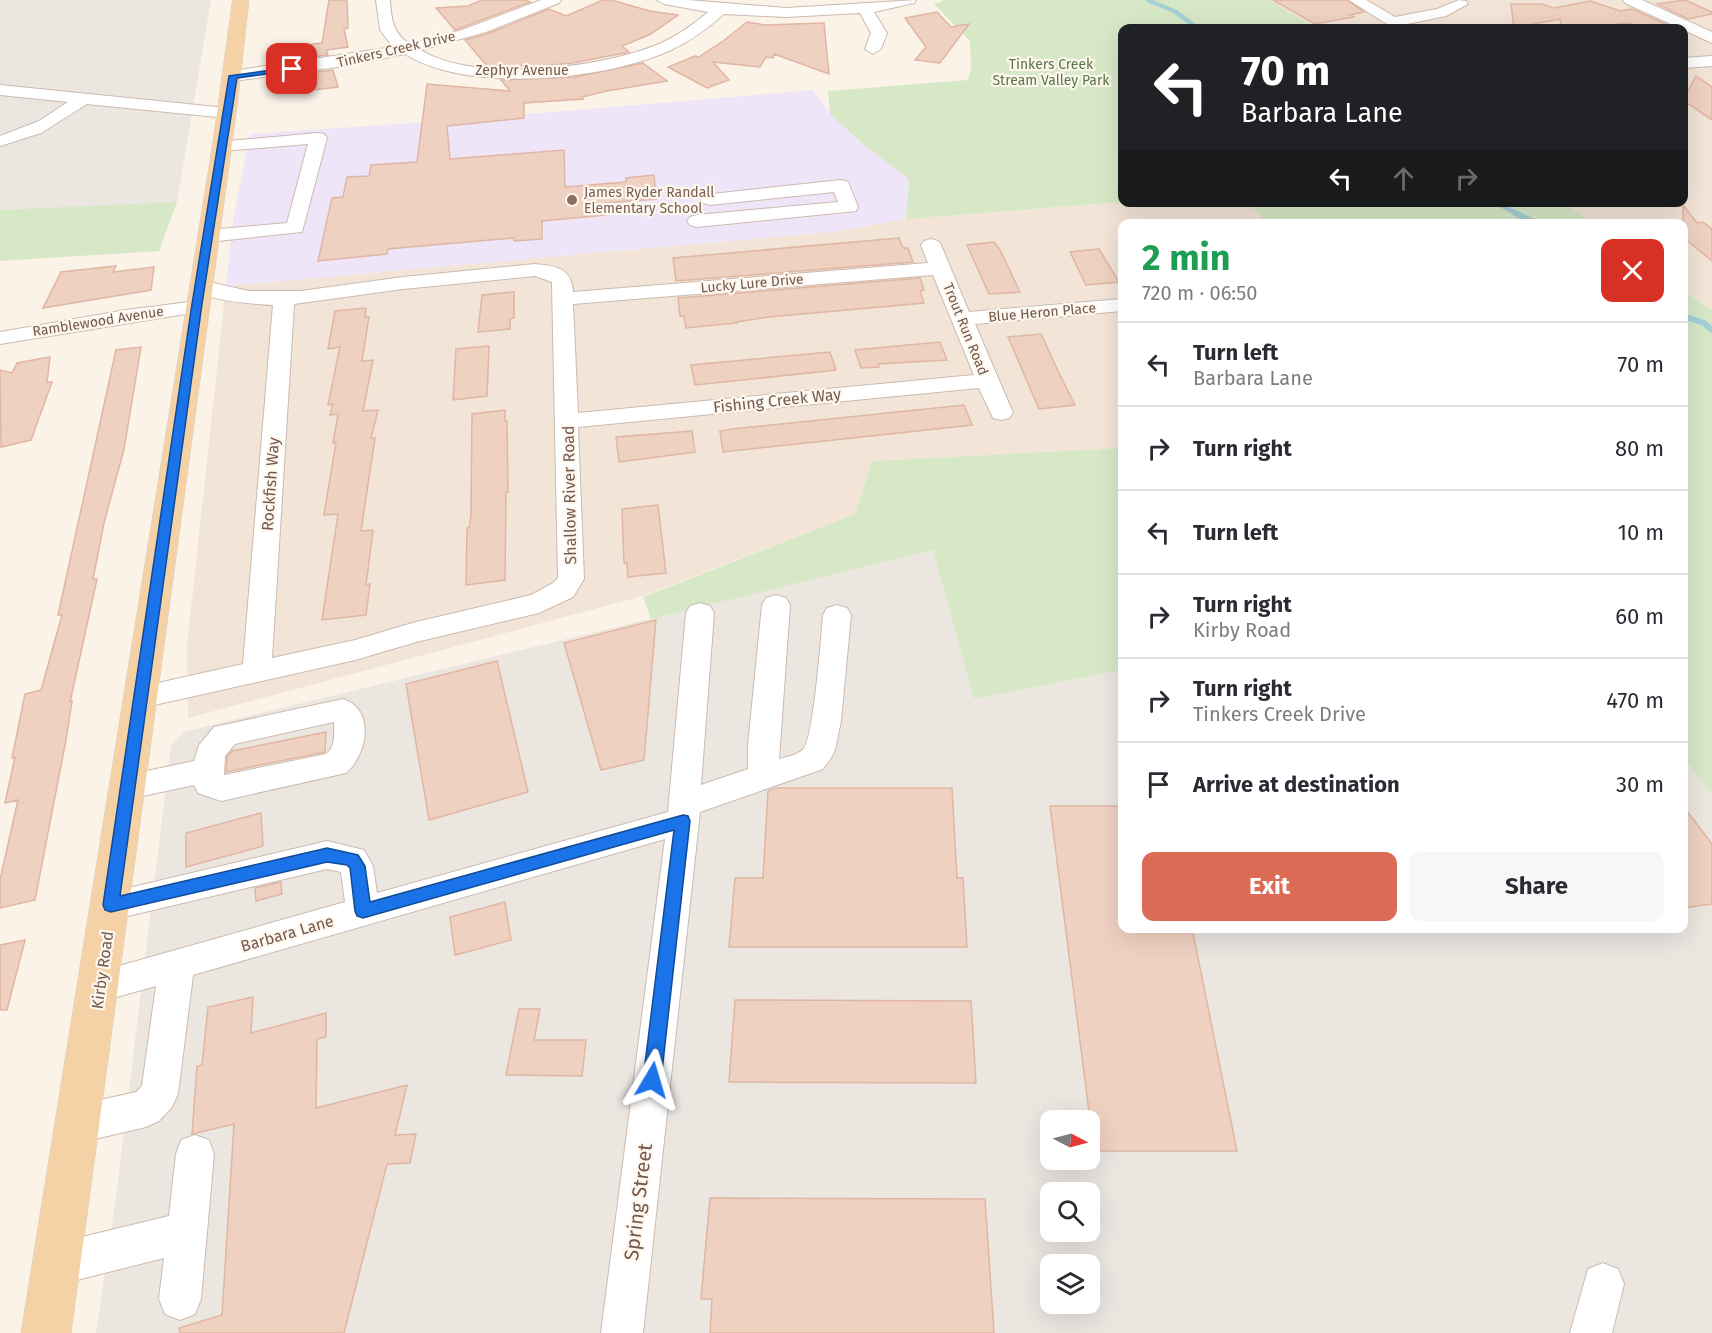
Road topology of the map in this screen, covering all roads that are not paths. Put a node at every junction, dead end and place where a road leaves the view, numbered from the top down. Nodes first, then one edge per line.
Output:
1 (242, 0) edge
2 (383, 0) edge
3 (554, 0) edge
4 (664, 0) edge
5 (909, 0) edge
6 (1356, 0) edge
7 (1630, 0) edge
8 (1461, 4) dead end
9 (720, 9) junction
10 (866, 9) junction
11 (1396, 24) edge
12 (1402, 24) edge
13 (1682, 24) edge
14 (1688, 27) edge
15 (1712, 38) edge
16 (873, 48) dead end
17 (408, 49) junction
18 (1712, 61) edge
19 (1688, 63) edge
20 (233, 76) junction
21 (0, 90) edge
22 (85, 98) junction
23 (227, 113) junction
24 (0, 141) edge
25 (222, 146) junction
26 (710, 199) dead end
27 (697, 221) dead end
28 (208, 236) junction
29 (931, 245) dead end
30 (941, 268) junction
31 (284, 298) junction
32 (564, 299) junction
33 (197, 304) junction
34 (1118, 305) edge
35 (962, 319) junction
36 (0, 338) edge
37 (987, 380) junction
38 (1001, 413) dead end
39 (568, 421) junction
40 (776, 604) dead end
41 (700, 613) dead end
42 (837, 615) dead end
43 (257, 670) junction
44 (141, 697) junction
45 (208, 770) dead end
46 (764, 776) junction
47 (129, 786) junction
48 (683, 813) junction
49 (111, 905) junction
50 (363, 911) junction
51 (177, 964) junction
52 (99, 986) junction
53 (78, 1124) junction
54 (195, 1154) dead end
55 (186, 1232) junction
56 (57, 1264) junction
57 (1603, 1284) dead end
58 (180, 1299) dead end
59 (46, 1333) edge
60 (622, 1333) edge
61 (1591, 1333) edge

1 - 20 main road, Kirby Road
2 - 17 street, Zephyr Avenue
3 - 17 street, Tinkers Creek Drive
4 - 9 street
5 - 10 street
6 - 11 street
7 - 13 street
8 - 12 street
9 - 10 street
9 - 17 street, Zephyr Avenue
10 - 16 street
14 - 15 street
17 - 20 street, Tinkers Creek Drive
18 - 19 street
20 - 23 main road, Kirby Road
21 - 22 street
22 - 23 street
22 - 24 street
23 - 25 main road, Kirby Road
25 - 28 main road, Kirby Road
25 - 28 street
26 - 27 street
28 - 33 main road, Kirby Road
29 - 30 street, Trout Run Road
30 - 32 street, Lucky Lure Drive
30 - 35 street, Trout Run Road
31 - 32 street, Shallow River Road
31 - 33 street, Shallow River Road
31 - 33 street, Shallow River Road
31 - 43 street, Rockfish Way
32 - 39 street, Shallow River Road
33 - 36 street, Ramblewood Avenue
33 - 44 main road, Kirby Road
34 - 35 street, Blue Heron Place
35 - 37 street, Trout Run Road
37 - 38 street, Trout Run Road
37 - 39 street, Fishing Creek Way
39 - 43 street, Shallow River Road
40 - 46 street
41 - 48 street, Spring Street
42 - 46 street, Barbara Lane
43 - 44 street, Shallow River Road
44 - 47 main road, Kirby Road
45 - 47 street
46 - 48 street, Barbara Lane
47 - 49 main road, Kirby Road
48 - 50 street, Barbara Lane
48 - 60 street, Spring Street
49 - 50 street
49 - 52 main road, Kirby Road
50 - 51 street, Barbara Lane
51 - 52 street, Barbara Lane
51 - 53 street
52 - 53 main road, Kirby Road
53 - 56 main road, Kirby Road
54 - 55 street
55 - 56 street
55 - 58 street
56 - 59 main road, Kirby Road
57 - 61 street

